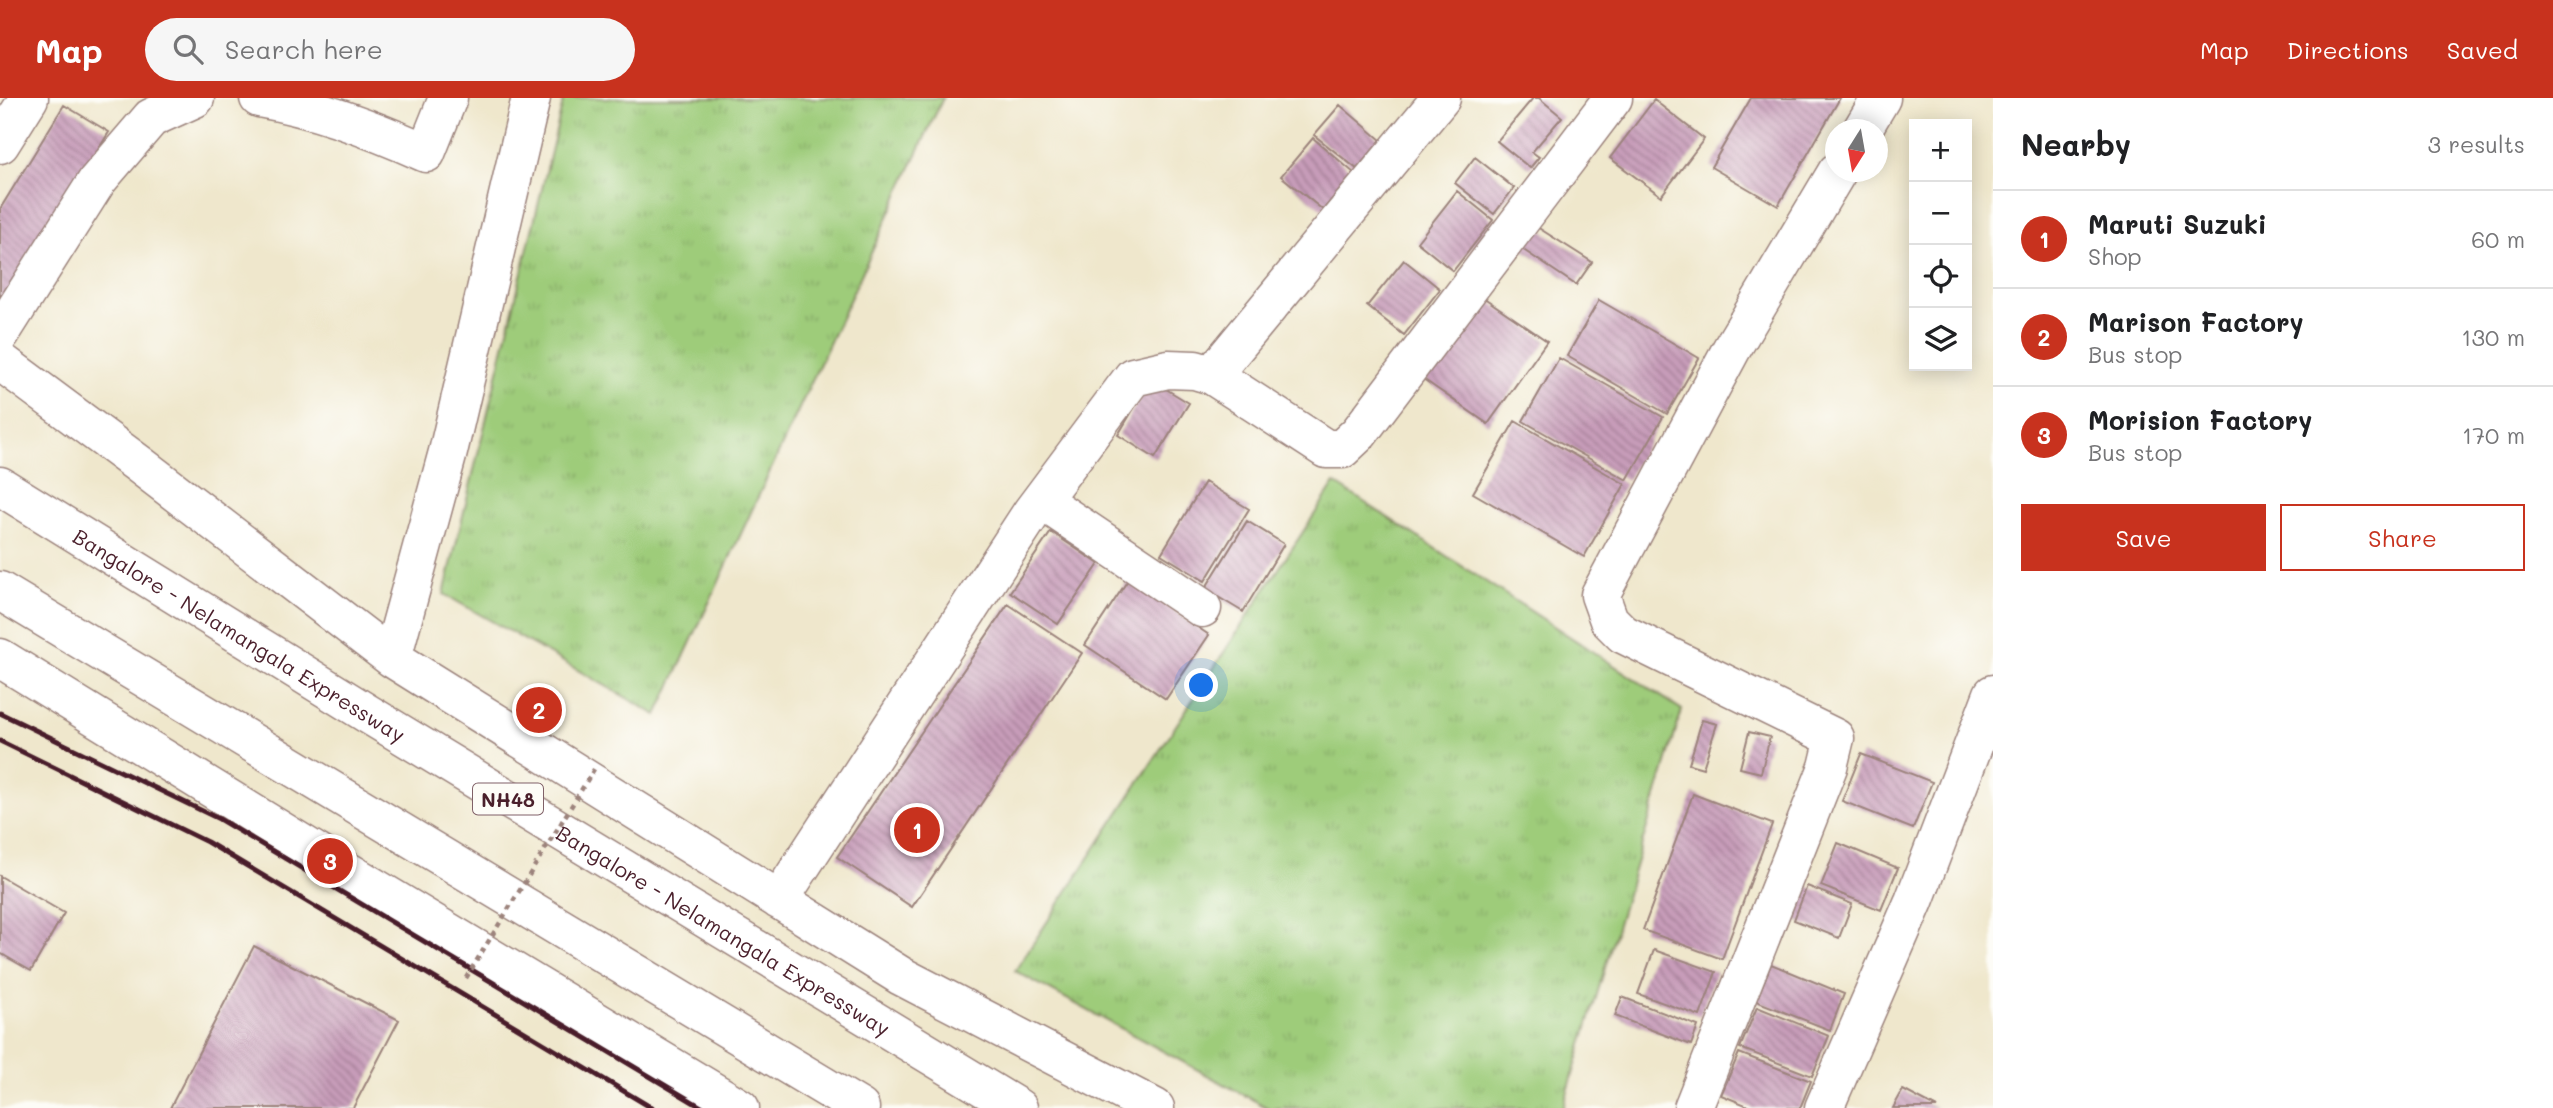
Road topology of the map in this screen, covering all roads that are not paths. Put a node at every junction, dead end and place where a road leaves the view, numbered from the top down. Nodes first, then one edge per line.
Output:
1 (29, 98) edge
2 (195, 98) edge
3 (259, 98) edge
4 (448, 98) edge
5 (531, 98) edge
6 (1441, 98) edge
7 (1613, 98) edge
8 (1881, 98) edge
9 (1869, 119) edge
10 (0, 144) edge
11 (1831, 182) edge
12 (0, 334) edge
13 (0, 360) edge
14 (1212, 375) junction
15 (0, 486) edge
16 (1041, 500) junction
17 (0, 591) edge
18 (1202, 608) dead end
19 (0, 658) edge
20 (392, 658) junction
21 (1989, 718) edge
22 (779, 900) junction
23 (740, 1108) edge
24 (860, 1108) edge
25 (1018, 1108) edge
26 (1155, 1108) edge
27 (1693, 1108) edge
28 (1824, 1108) edge

1 - 10 main road
2 - 12 main road
3 - 4 main road
5 - 20 main road
6 - 14 main road
7 - 14 main road
8 - 9 main road
11 - 27 main road
13 - 20 main road
14 - 16 main road
15 - 25 main road, Bangalore - Nelamangala Expressway / NH48
16 - 18 main road
16 - 22 main road
17 - 24 main road
19 - 23 main road
20 - 22 main road
21 - 28 main road
22 - 26 main road

